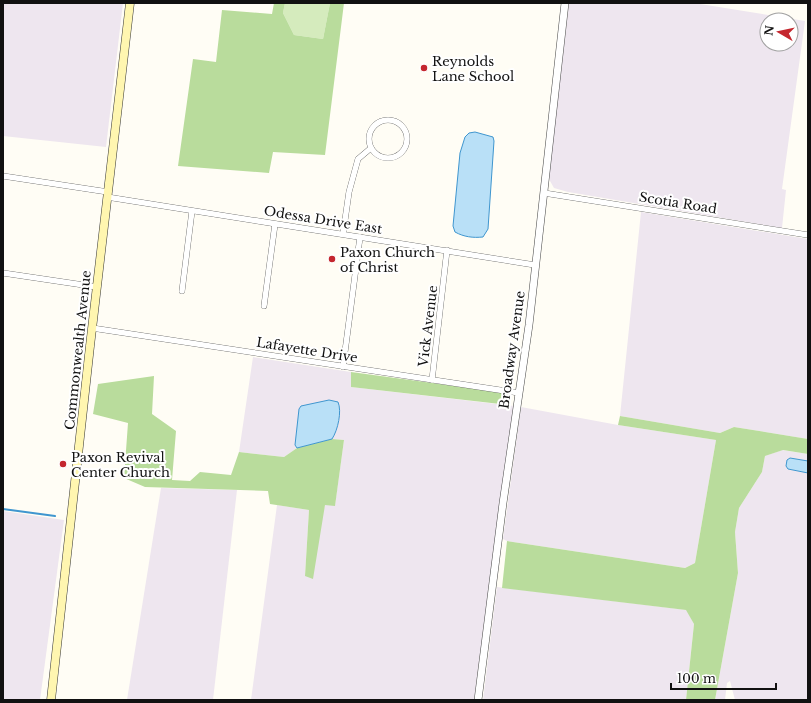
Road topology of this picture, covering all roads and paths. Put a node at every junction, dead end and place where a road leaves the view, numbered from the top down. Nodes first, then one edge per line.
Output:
1 (130, 3) edge
2 (565, 3) edge
3 (371, 148) junction
4 (3, 176) edge
5 (544, 193) junction
6 (107, 195) junction
7 (192, 211) junction
8 (275, 224) junction
9 (343, 234) junction
10 (808, 235) edge
11 (360, 237) junction
12 (447, 250) junction
13 (535, 265) junction
14 (3, 274) edge
15 (97, 288) junction
16 (182, 291) dead end
17 (264, 306) dead end
18 (92, 328) junction
19 (343, 367) junction
20 (432, 380) junction
21 (519, 393) junction
22 (51, 700) edge
23 (478, 700) edge

1 - 6 main road, Commonwealth Avenue
2 - 5 street, Broadway Avenue
3 - 3 street
3 - 9 street
4 - 6 street, Odessa Drive East
5 - 10 street, Scotia Road
5 - 13 street, Broadway Avenue
6 - 7 street, Odessa Drive East
6 - 15 main road, Commonwealth Avenue
7 - 8 street, Odessa Drive East
7 - 16 street
8 - 9 street, Odessa Drive East
8 - 17 street
9 - 11 street, Odessa Drive East
11 - 12 street, Odessa Drive East
11 - 19 street
12 - 13 street, Odessa Drive East
12 - 20 street, Vick Avenue
13 - 21 street, Broadway Avenue
14 - 15 street
15 - 18 main road, Commonwealth Avenue
18 - 19 street, Lafayette Drive
18 - 22 main road, Commonwealth Avenue
19 - 20 street, Lafayette Drive
20 - 21 street, Lafayette Drive
21 - 23 street, Broadway Avenue

